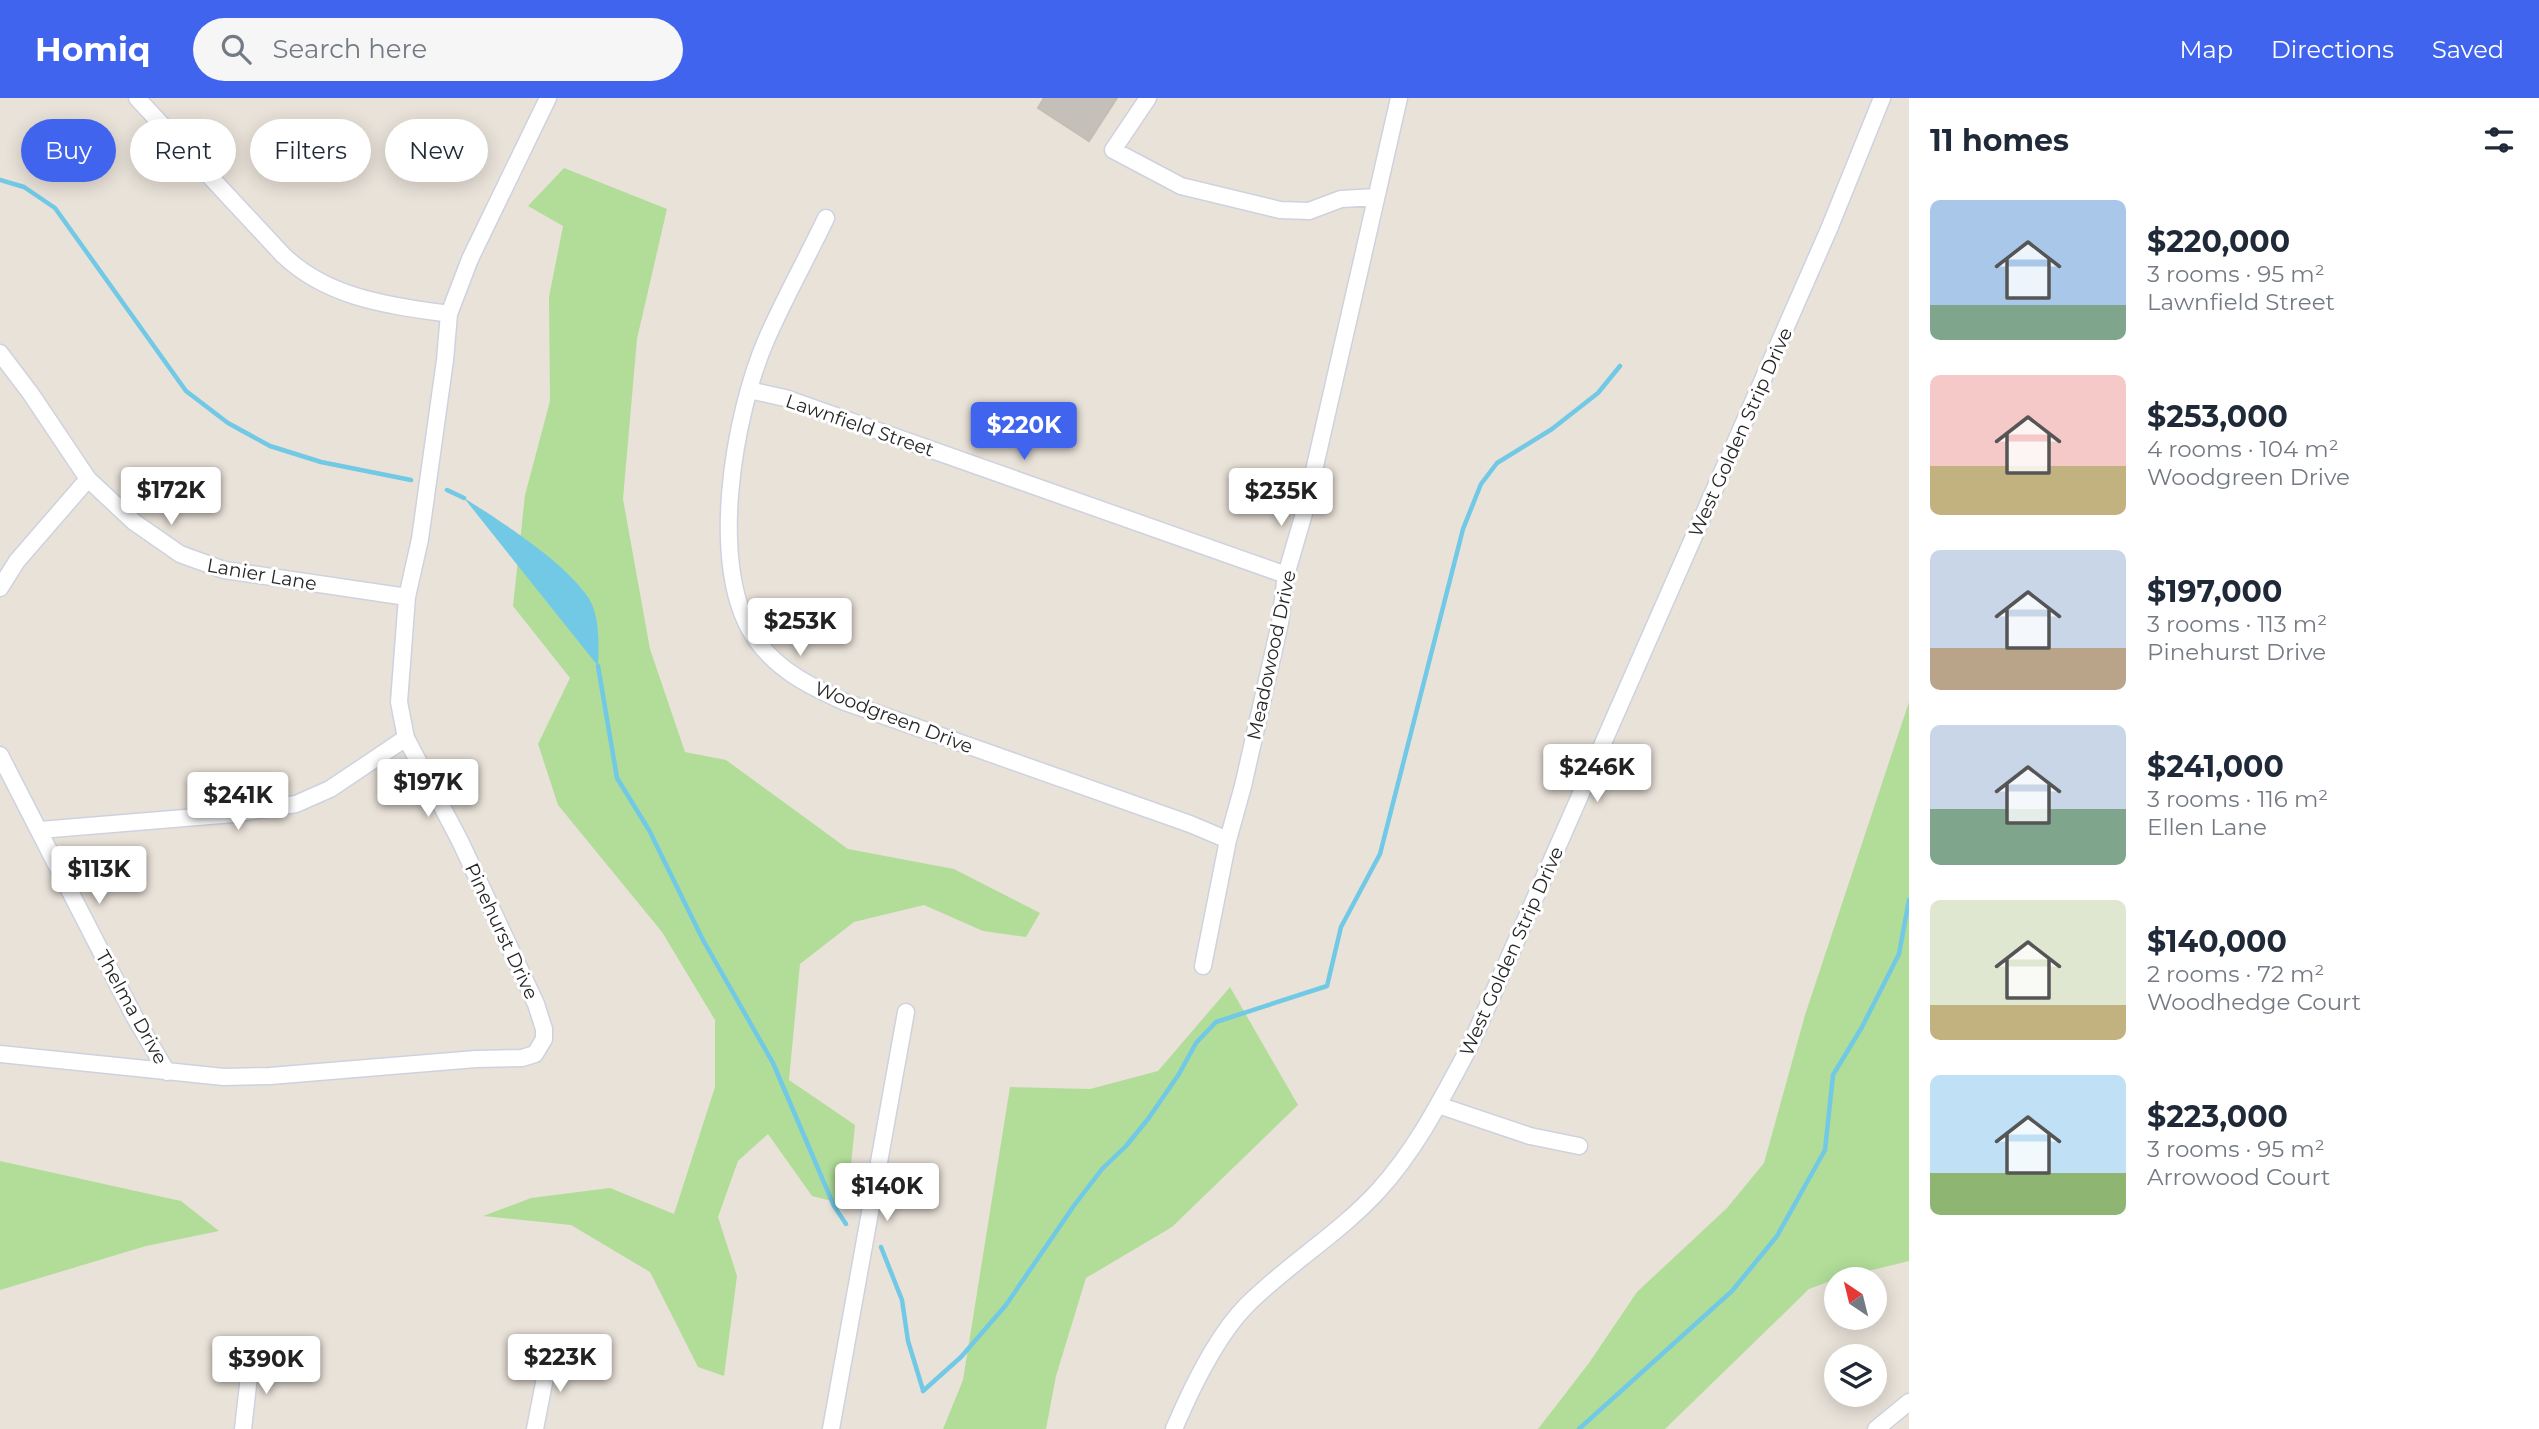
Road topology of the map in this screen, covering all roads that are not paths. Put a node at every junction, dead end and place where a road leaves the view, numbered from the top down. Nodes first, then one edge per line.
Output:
1 (137, 98) edge
2 (548, 98) edge
3 (1147, 98) edge
4 (1399, 98) edge
5 (1882, 98) edge
6 (1376, 197) junction
7 (826, 218) dead end
8 (449, 314) junction
9 (0, 353) edge
10 (749, 390) junction
11 (88, 479) junction
12 (1286, 575) junction
13 (0, 588) edge
14 (407, 597) junction
15 (406, 738) junction
16 (0, 755) edge
17 (40, 830) junction
18 (1228, 840) junction
19 (1203, 966) dead end
20 (905, 1012) dead end
21 (0, 1054) edge
22 (167, 1072) junction
23 (1437, 1105) junction
24 (1579, 1146) dead end
25 (550, 1352) dead end
26 (251, 1359) dead end
27 (1909, 1402) edge
28 (243, 1429) edge
29 (535, 1429) edge
30 (831, 1429) edge
31 (1174, 1429) edge
32 (1876, 1429) edge

1 - 8 street
2 - 8 street, Pinehurst Drive
3 - 6 street
4 - 6 street, Meadowood Drive
5 - 23 street, West Golden Strip Drive
6 - 12 street, Meadowood Drive
7 - 10 street, Woodgreen Drive
8 - 14 street, Pinehurst Drive
9 - 11 street, Lanier Lane
10 - 12 street, Lawnfield Street
10 - 18 street, Woodgreen Drive
11 - 13 street
11 - 14 street, Lanier Lane
12 - 18 street, Meadowood Drive
14 - 15 street, Pinehurst Drive
15 - 17 street
15 - 22 street, Pinehurst Drive
16 - 17 street, Thelma Drive
17 - 22 street, Thelma Drive
18 - 19 street, Meadowood Drive
20 - 30 street
21 - 22 street, Pinehurst Drive
23 - 24 street
23 - 31 street, West Golden Strip Drive
25 - 29 street
26 - 28 street
27 - 32 street

